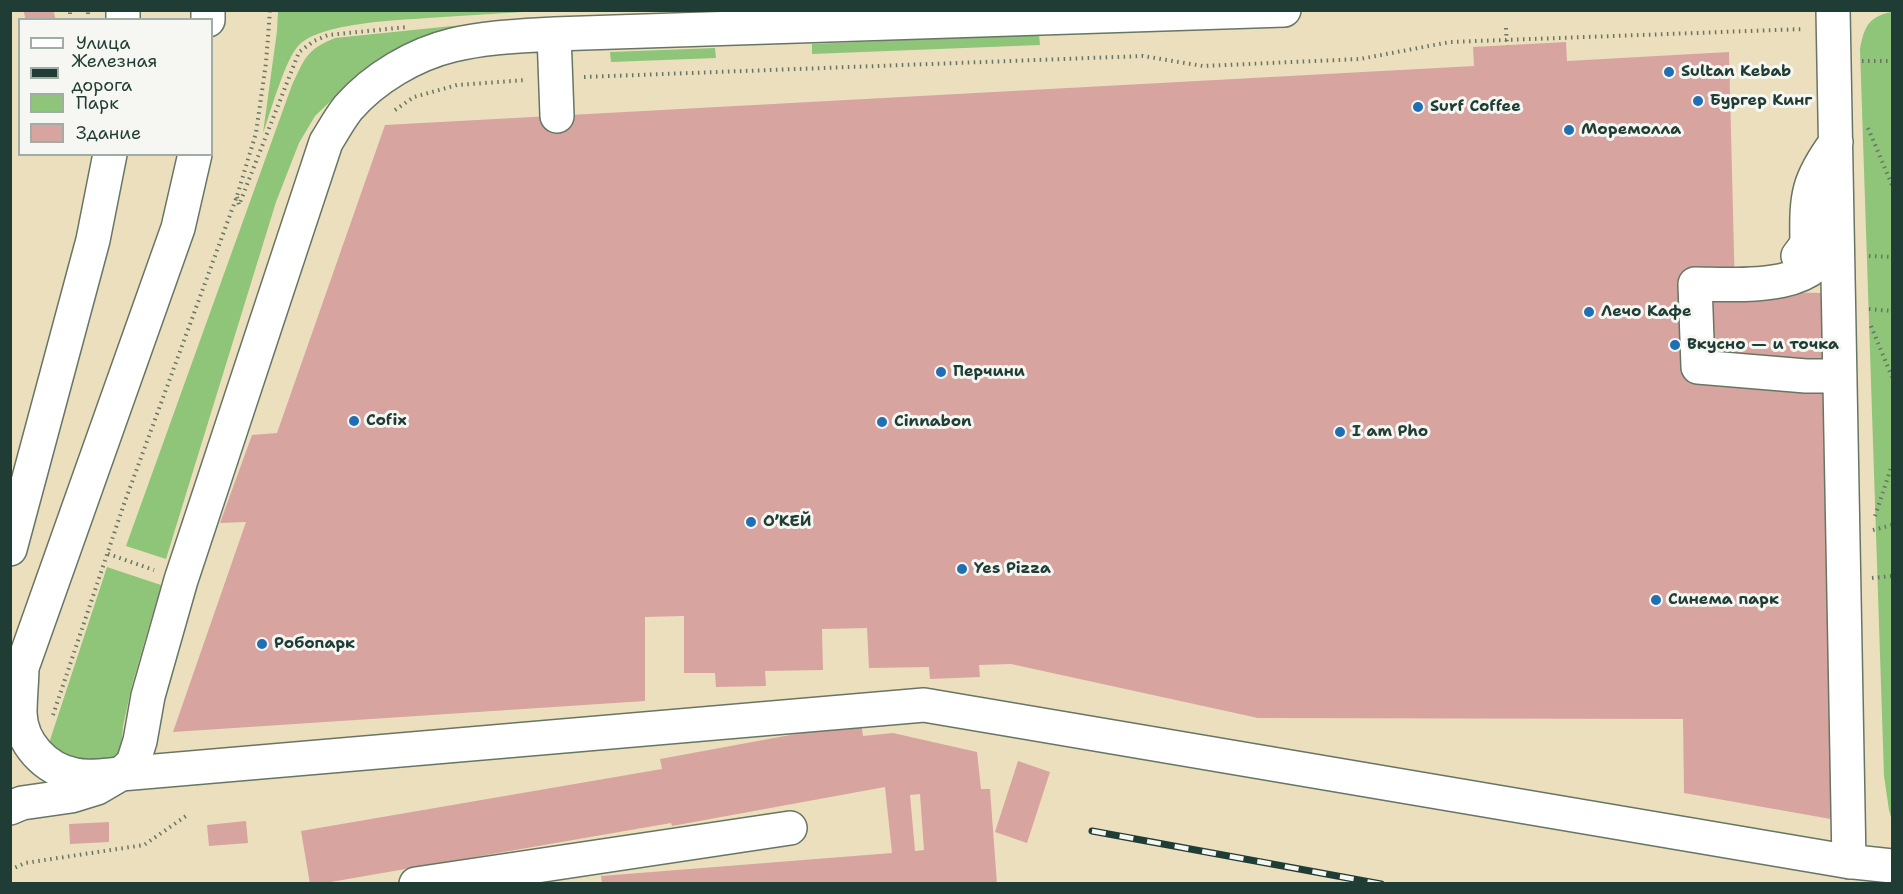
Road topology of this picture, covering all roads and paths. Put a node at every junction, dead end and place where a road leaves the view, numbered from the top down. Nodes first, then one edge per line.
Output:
1 (270, 10) edge
2 (1284, 10) edge
3 (1834, 19) edge
4 (1506, 28) dead end
5 (554, 34) junction
6 (1507, 40) junction
7 (1507, 46) dead end
8 (1856, 60) dead end
9 (1893, 61) edge
10 (556, 78) junction
11 (388, 114) dead end
12 (557, 116) dead end
13 (1866, 123) dead end
14 (1836, 142) junction
15 (110, 156) edge
16 (195, 156) edge
17 (1893, 185) edge
18 (1862, 256) dead end
19 (1893, 257) edge
20 (1893, 312) edge
21 (1840, 376) junction
22 (1893, 377) edge
23 (1893, 465) edge
24 (1893, 525) edge
25 (10, 549) edge
26 (1893, 576) edge
27 (1872, 590) dead end
28 (19, 674) edge
29 (39, 756) junction
30 (122, 774) junction
31 (10, 808) edge
32 (186, 816) dead end
33 (790, 828) dead end
34 (1849, 862) junction
35 (1893, 866) edge
36 (10, 870) edge
37 (416, 884) edge

1 - 29 path
2 - 5 street
3 - 6 path
3 - 14 street
4 - 6 path
5 - 10 street
5 - 30 street
6 - 7 path
6 - 10 path
8 - 9 path
10 - 11 path
10 - 12 street
13 - 17 path
14 - 21 street
14 - 21 street
15 - 25 street
16 - 28 street
18 - 19 path
20 - 22 path
21 - 34 street
23 - 24 path
26 - 27 path
28 - 29 street
29 - 30 street
30 - 31 street
30 - 34 street
32 - 36 path
33 - 37 street
34 - 35 street

